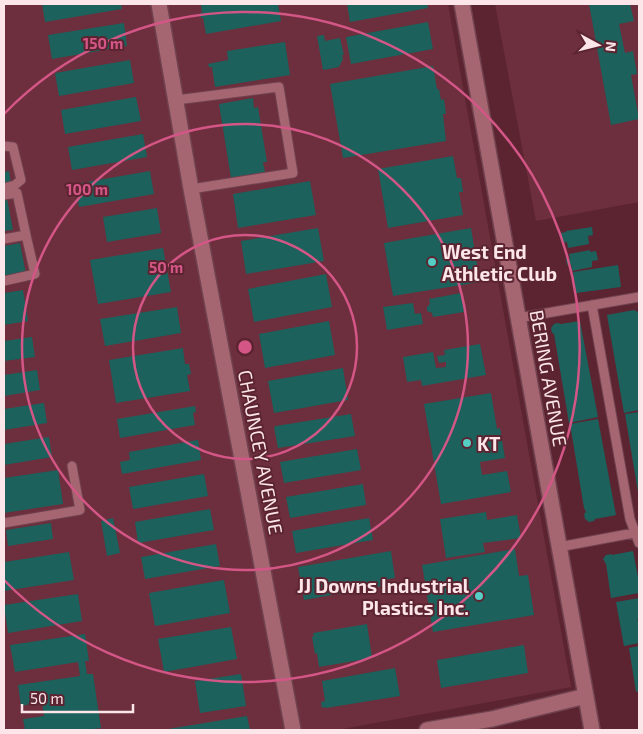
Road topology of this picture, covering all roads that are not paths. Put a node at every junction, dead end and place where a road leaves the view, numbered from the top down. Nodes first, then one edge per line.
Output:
1 (159, 4) edge
2 (462, 4) edge
3 (176, 100) junction
4 (4, 146) edge
5 (4, 188) edge
6 (191, 189) junction
7 (4, 195) edge
8 (26, 235) junction
9 (4, 239) edge
10 (4, 281) edge
11 (639, 297) edge
12 (592, 305) junction
13 (518, 318) junction
14 (72, 466) dead end
15 (4, 523) edge
16 (637, 533) edge
17 (639, 543) edge
18 (559, 547) junction
19 (586, 696) junction
20 (293, 730) edge
21 (427, 730) edge
22 (592, 730) edge

1 - 3 street, CHAUNCEY AVENUE
2 - 13 street, BERING AVENUE
3 - 6 street, CHAUNCEY AVENUE
3 - 6 lane
4 - 5 lane
6 - 20 street, CHAUNCEY AVENUE
7 - 8 lane
8 - 9 lane
8 - 10 lane
11 - 12 lane
12 - 13 lane
12 - 16 lane
13 - 18 street, BERING AVENUE
14 - 15 lane
16 - 17 lane
16 - 18 lane
18 - 19 street, BERING AVENUE
19 - 21 street
19 - 22 street, BERING AVENUE

